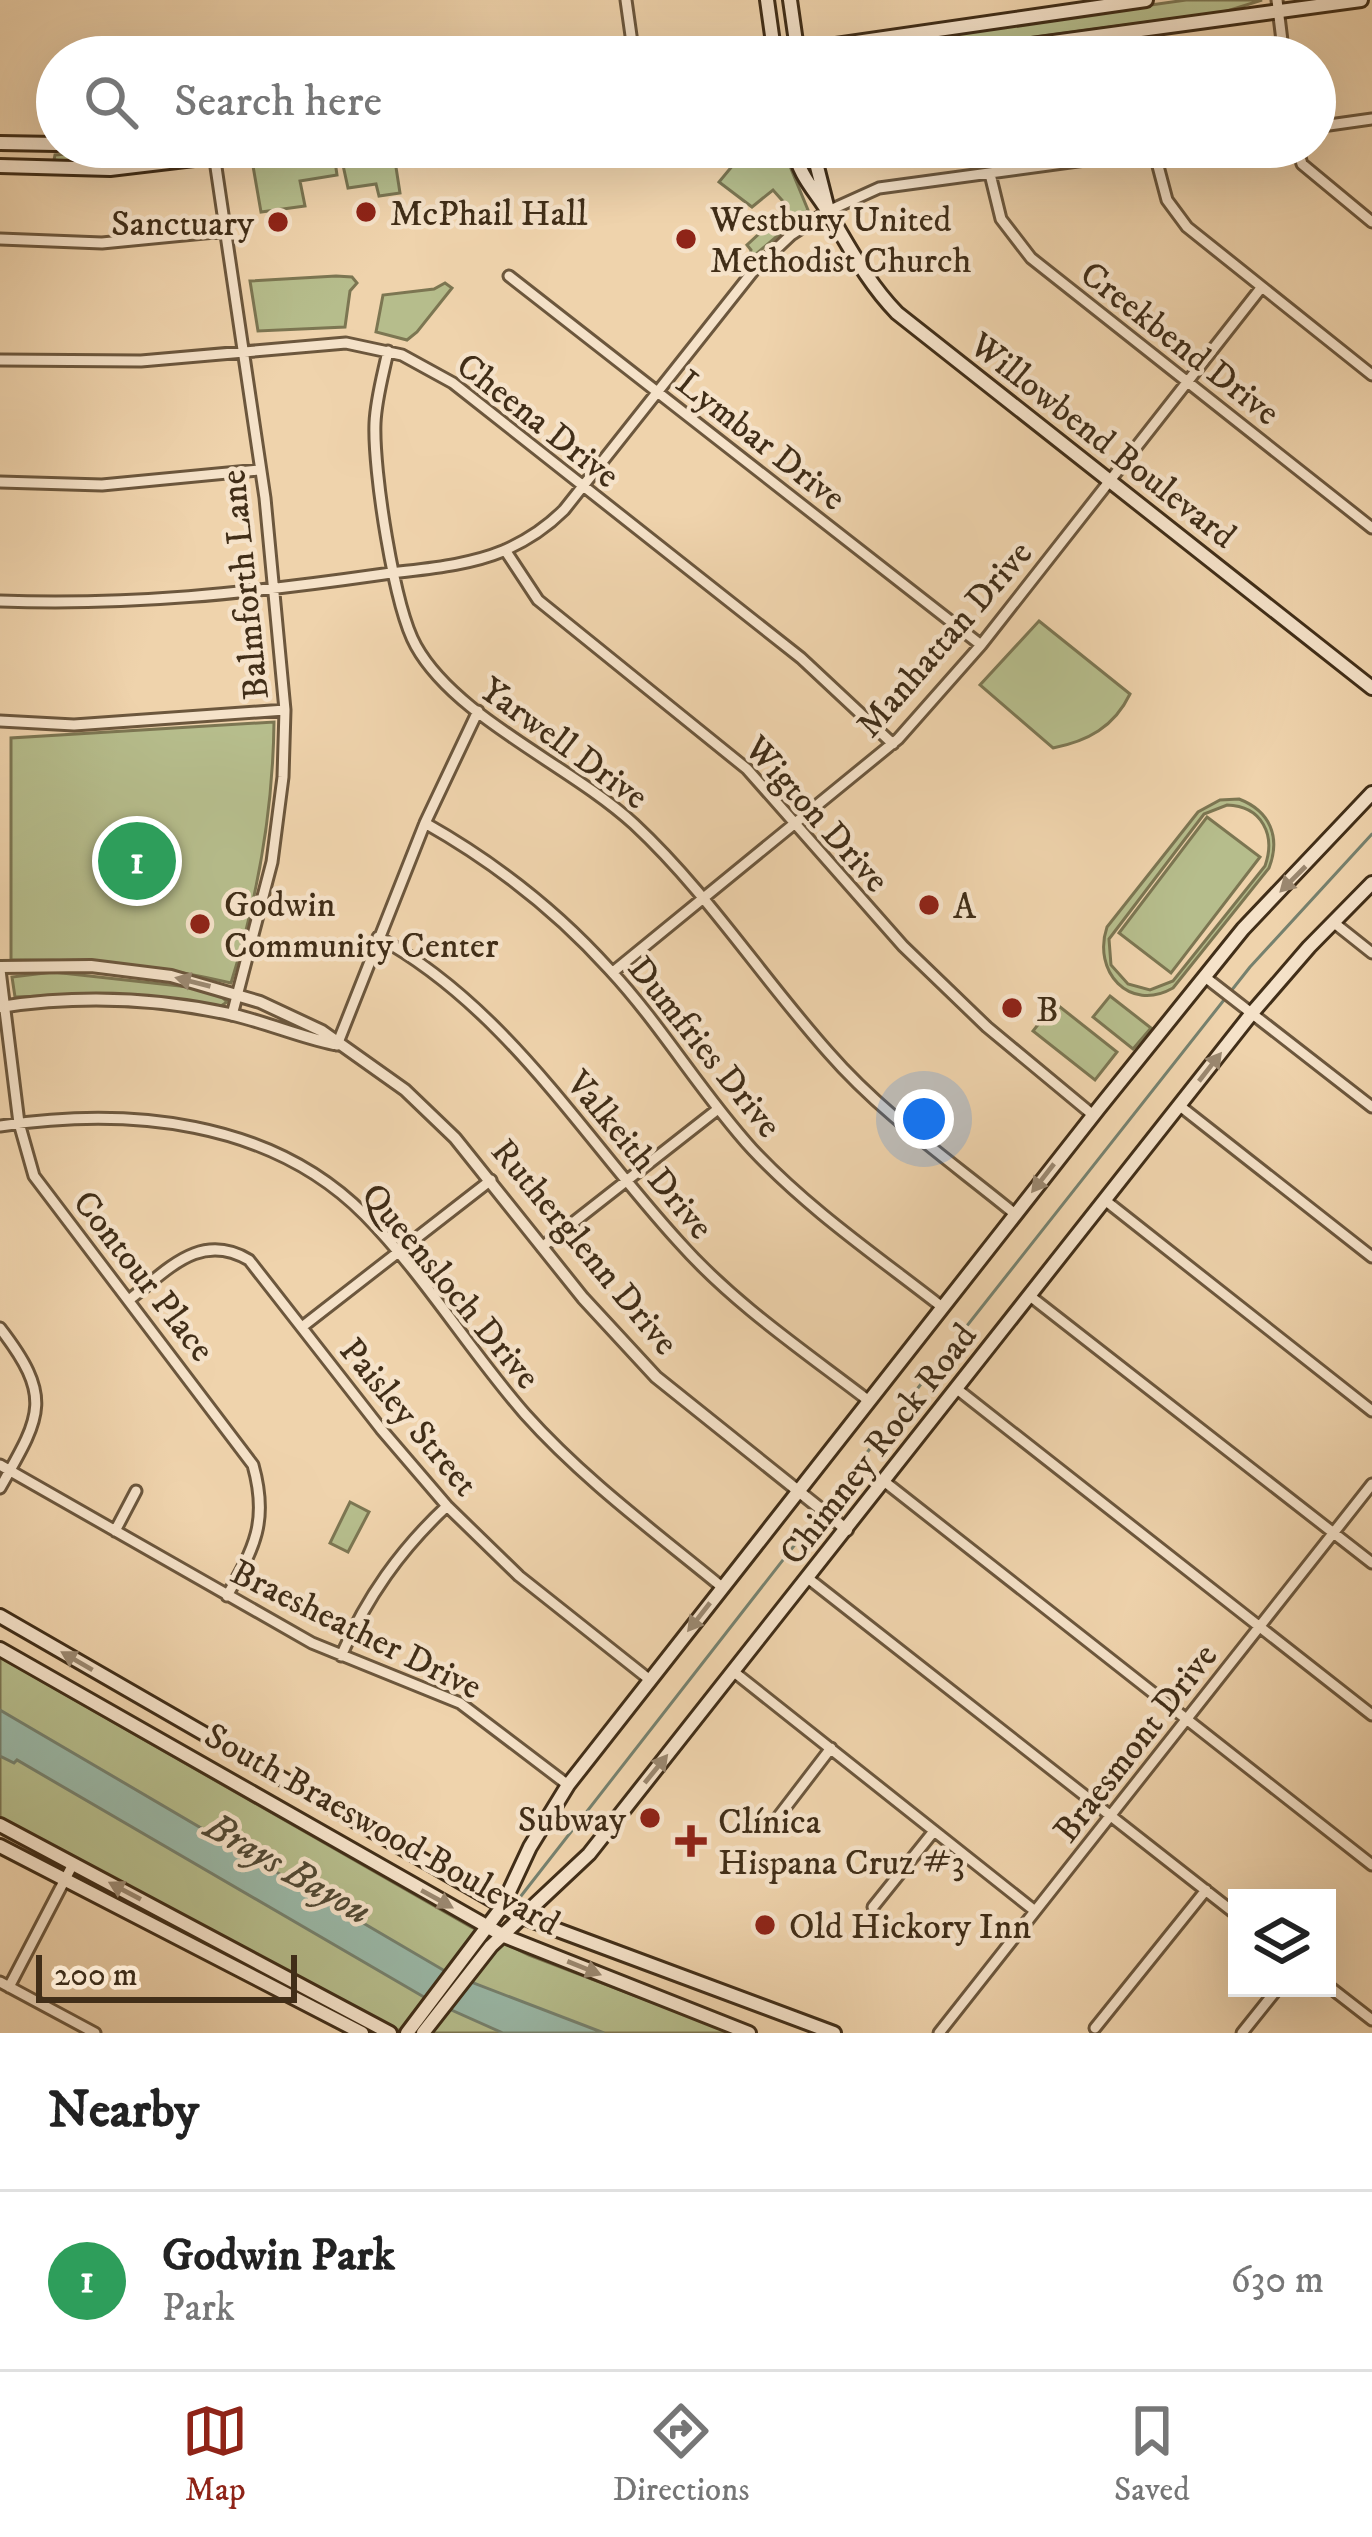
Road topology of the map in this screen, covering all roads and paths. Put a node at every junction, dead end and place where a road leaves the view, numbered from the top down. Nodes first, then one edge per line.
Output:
1 (626, 0) edge
2 (767, 0) edge
3 (790, 0) edge
4 (1146, 0) edge
5 (1361, 0) edge
6 (1278, 6) edge
7 (631, 36) edge
8 (772, 36) edge
9 (795, 36) edge
10 (914, 36) edge
11 (1081, 36) edge
12 (1282, 36) edge
13 (1372, 119) edge
14 (1336, 125) edge
15 (0, 143) edge
16 (36, 144) edge
17 (0, 166) edge
18 (116, 168) edge
19 (215, 168) edge
20 (801, 168) edge
21 (817, 168) edge
22 (1033, 168) edge
23 (1158, 168) edge
24 (1306, 168) edge
25 (45, 169) joint
26 (990, 174) junction
27 (828, 211) junction
28 (1372, 222) edge
29 (225, 231) junction
30 (0, 239) edge
31 (509, 275) dead end
32 (1261, 288) junction
33 (388, 351) junction
34 (242, 353) junction
35 (0, 359) edge
36 (1372, 375) edge
37 (1187, 382) junction
38 (656, 391) junction
39 (259, 470) junction
40 (0, 482) edge
41 (1108, 482) junction
42 (582, 486) junction
43 (1372, 527) edge
44 (506, 550) junction
45 (393, 572) junction
46 (275, 590) junction
47 (0, 602) edge
48 (981, 645) junction
49 (1372, 688) edge
50 (284, 710) junction
51 (478, 711) junction
52 (0, 721) edge
53 (893, 744) junction
54 (1372, 793) edge
55 (424, 823) junction
56 (798, 824) junction
57 (1372, 883) edge
58 (706, 898) junction
59 (1333, 922) junction
60 (378, 937) junction
61 (1372, 953) edge
62 (0, 969) edge
63 (613, 972) junction
64 (1211, 982) junction
65 (238, 995) junction
66 (2, 1006) edge
67 (1246, 1008) junction
68 (232, 1015) junction
69 (337, 1045) junction
70 (1180, 1106) junction
71 (1372, 1107) edge
72 (718, 1109) junction
73 (1093, 1115) junction
74 (19, 1123) junction
75 (0, 1126) edge
76 (491, 1180) junction
77 (627, 1180) junction
78 (1106, 1201) junction
79 (1015, 1214) junction
80 (542, 1246) junction
81 (399, 1252) junction
82 (1372, 1257) edge
83 (1030, 1296) junction
84 (130, 1299) junction
85 (942, 1307) junction
86 (302, 1327) junction
87 (0, 1328) edge
88 (957, 1389) junction
89 (869, 1401) junction
90 (1372, 1411) edge
91 (5, 1468) edge
92 (885, 1482) junction
93 (1372, 1484) edge
94 (0, 1488) edge
95 (136, 1490) dead end
96 (799, 1491) junction
97 (447, 1507) junction
98 (841, 1525) junction
99 (115, 1531) junction
100 (1334, 1533) junction
101 (1372, 1563) edge
102 (809, 1580) junction
103 (723, 1588) junction
104 (227, 1596) junction
105 (0, 1616) edge
106 (1259, 1627) junction
107 (0, 1649) edge
108 (341, 1655) junction
109 (734, 1672) junction
110 (650, 1680) junction
111 (124, 1688) junction
112 (111, 1713) junction
113 (1372, 1715) edge
114 (1186, 1720) junction
115 (830, 1748) junction
116 (568, 1785) junction
117 (297, 1788) junction
118 (283, 1812) junction
119 (1111, 1816) junction
120 (0, 1826) edge
121 (772, 1826) dead end
122 (934, 1831) junction
123 (0, 1846) edge
124 (73, 1864) junction
125 (1372, 1865) edge
126 (66, 1880) junction
127 (1206, 1890) junction
128 (502, 1907) junction
129 (873, 1907) dead end
130 (1228, 1908) edge
131 (1035, 1911) junction
132 (520, 1916) junction
133 (487, 1926) junction
134 (504, 1936) junction
135 (485, 1942) junction
136 (228, 1946) junction
137 (220, 1960) junction
138 (673, 1972) junction
139 (4, 1984) edge
140 (1336, 1992) edge
141 (1271, 1997) edge
142 (663, 2001) junction
143 (1372, 2020) edge
144 (1095, 2028) dead end
145 (417, 2030) edge
146 (95, 2033) edge
147 (362, 2033) edge
148 (390, 2033) edge
149 (749, 2033) edge
150 (834, 2033) edge
151 (939, 2033) edge
152 (1242, 2033) edge

1 - 7 street
2 - 8 main road
3 - 9 main road
4 - 10 main road
5 - 6 main road
6 - 11 main road
6 - 12 street
13 - 14 street
15 - 16 main road
17 - 25 main road
18 - 25 main road
19 - 29 street, Balmforth Lane
20 - 27 main road, Willowbend Boulevard
21 - 27 main road, Willowbend Boulevard
22 - 26 street
23 - 32 street
24 - 28 street
26 - 27 street
26 - 37 street, Creekbend Drive
27 - 38 street
27 - 41 main road, Willowbend Boulevard
29 - 30 street
29 - 34 street, Balmforth Lane
31 - 38 street, Lymbar Drive
32 - 36 street
32 - 37 street, Manhattan Drive
33 - 34 street, Cheena Drive
33 - 42 street, Cheena Drive
33 - 45 street, Yarwell Drive
34 - 35 street, Cheena Drive
34 - 39 street, Balmforth Lane
37 - 41 street, Manhattan Drive
37 - 43 street, Creekbend Drive
38 - 42 street
38 - 48 street, Lymbar Drive
39 - 40 street
39 - 46 street, Balmforth Lane
41 - 48 street, Manhattan Drive
41 - 49 main road, Willowbend Boulevard
42 - 44 street
42 - 53 street, Cheena Drive
44 - 45 street
44 - 56 street, Wigton Drive
45 - 46 street
45 - 51 street, Yarwell Drive
46 - 47 street
46 - 50 street, Balmforth Lane
48 - 53 street, Manhattan Drive
50 - 52 street
50 - 65 street, Balmforth Lane
51 - 55 street
51 - 58 street, Yarwell Drive
53 - 56 street, Manhattan Drive
54 -> 64 main road, Chimney Rock Road
55 - 60 street
55 - 63 street, Dumfries Drive
56 - 58 street, Manhattan Drive
56 - 73 street, Wigton Drive
57 - 59 main road, Chimney Rock Road
58 - 63 street, Manhattan Drive
58 - 79 street, Yarwell Drive
59 - 61 street
59 - 67 main road, Chimney Rock Road
60 - 69 street
60 - 77 street, Valkeith Drive
65 -> 62 street, Rutherglenn Drive
62 - 66 street, Contour Place
63 - 72 street, Dumfries Drive
64 - 67 street
64 - 73 main road, Chimney Rock Road
65 - 68 street, Balmforth Lane
65 - 69 street, Rutherglenn Drive
66 - 68 street, Rutherglenn Drive
66 - 74 street, Contour Place
70 -> 67 main road, Chimney Rock Road
67 - 71 street
68 - 69 street, Rutherglenn Drive
69 - 76 street, Rutherglenn Drive
70 - 78 main road, Chimney Rock Road
70 - 82 street
72 - 77 street
72 - 85 street, Dumfries Drive
73 -> 79 main road, Chimney Rock Road
74 - 75 street, Queensloch Drive
74 - 81 street, Queensloch Drive
74 - 84 street, Contour Place
76 - 80 street, Rutherglenn Drive
76 - 81 street
77 - 80 street
77 - 89 street, Valkeith Drive
78 - 83 main road, Chimney Rock Road
78 - 90 street
79 - 85 main road, Chimney Rock Road
80 - 96 street, Rutherglenn Drive
81 - 86 street
81 - 103 street, Queensloch Drive
83 - 88 main road, Chimney Rock Road
83 - 100 street
84 - 86 street, Paisley Street
84 - 104 street, Contour Place
85 - 89 main road, Chimney Rock Road
86 - 97 street, Paisley Street
87 - 91 street
88 - 92 main road, Chimney Rock Road
88 - 106 street
89 - 96 main road, Chimney Rock Road
91 - 94 street
91 - 99 street, Braesheather Drive
92 - 98 main road, Chimney Rock Road
92 - 114 street
93 - 100 street, Braesmont Drive
95 - 99 street
96 - 98 street, Rutherglenn Drive
96 - 103 main road, Chimney Rock Road
97 - 108 street
97 - 110 street, Paisley Street
98 - 102 main road, Chimney Rock Road
99 - 104 street, Braesheather Drive
100 - 101 street
100 - 106 street, Braesmont Drive
102 - 109 main road, Chimney Rock Road
102 - 119 street
103 -> 110 main road, Chimney Rock Road
104 - 108 street, Braesheather Drive
111 -> 105 main road, South Braeswood Boulevard
106 - 113 street
106 - 114 street, Braesmont Drive
107 - 112 main road, South Braeswood Boulevard
108 - 116 street, Braesheather Drive
109 - 115 street
132 -> 109 main road, Chimney Rock Road
110 - 116 main road, Chimney Rock Road
111 - 112 main road
111 - 117 main road, South Braeswood Boulevard
112 - 118 main road, South Braeswood Boulevard
114 - 119 street, Braesmont Drive
114 - 125 street
115 - 121 street
115 - 122 street
116 - 128 main road, Chimney Rock Road
117 - 118 main road
117 - 128 main road, South Braeswood Boulevard
118 -> 133 main road, South Braeswood Boulevard
119 - 127 street
119 - 131 street, Braesmont Drive
120 - 124 main road
122 - 129 street
122 - 131 street
123 - 126 main road
124 - 126 street
136 -> 124 main road
126 - 137 main road
126 - 139 street
127 - 130 street
127 - 144 street
128 - 132 main road, South Braeswood Boulevard
128 - 133 main road, Chimney Rock Road
131 - 151 street, Braesmont Drive
132 - 134 main road, Chimney Rock Road
132 - 138 main road, South Braeswood Boulevard
133 - 134 main road, South Braeswood Boulevard
133 - 135 main road, Chimney Rock Road
134 - 135 main road, Chimney Rock Road
134 -> 142 main road, South Braeswood Boulevard
135 - 145 main road, Chimney Rock Road
136 - 137 main road
136 - 148 main road
137 - 147 main road
138 - 142 main road
138 - 150 main road, South Braeswood Boulevard
139 - 146 street
140 - 143 street
141 - 152 street
142 - 149 main road, South Braeswood Boulevard

